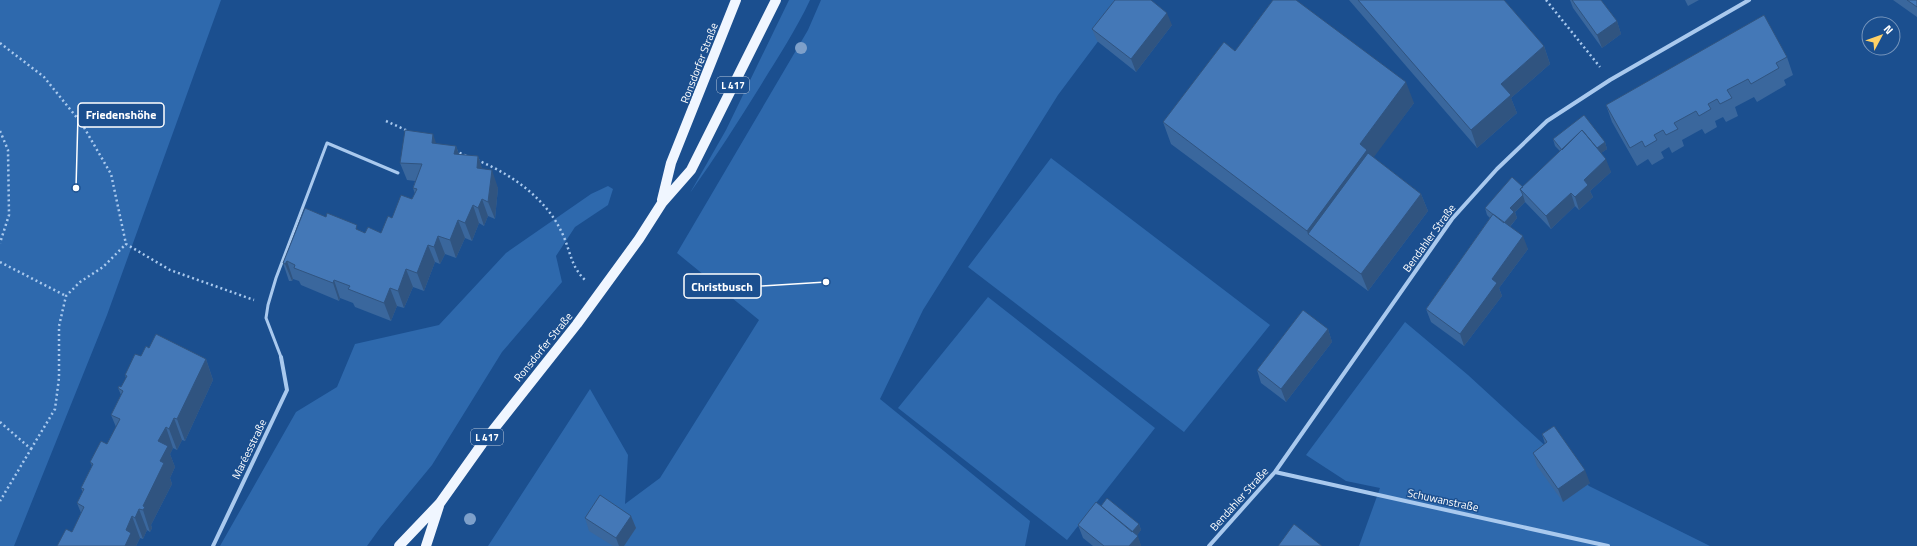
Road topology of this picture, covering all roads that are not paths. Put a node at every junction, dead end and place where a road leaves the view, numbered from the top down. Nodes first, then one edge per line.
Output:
1 (736, 0) edge
2 (776, 0) edge
3 (1749, 0) edge
4 (398, 173) dead end
5 (662, 203) junction
6 (281, 357) joint
7 (1275, 472) junction
8 (440, 503) junction
9 (213, 546) edge
10 (399, 546) edge
11 (426, 546) edge
12 (1210, 546) edge
13 (1608, 546) edge

1 - 5 main road, Ronsdorfer Straße / L 417
2 - 5 main road, Ronsdorfer Straße / L 417
3 - 7 street, Bendahler Straße
4 - 6 lane
5 - 8 main road, Ronsdorfer Straße / L 417
6 - 9 street, Maréesstraße
7 - 12 street, Bendahler Straße
7 - 13 street, Schuwanstraße
8 - 10 main road, Ronsdorfer Straße / L 417
8 - 11 main road, Ronsdorfer Straße / L 417

